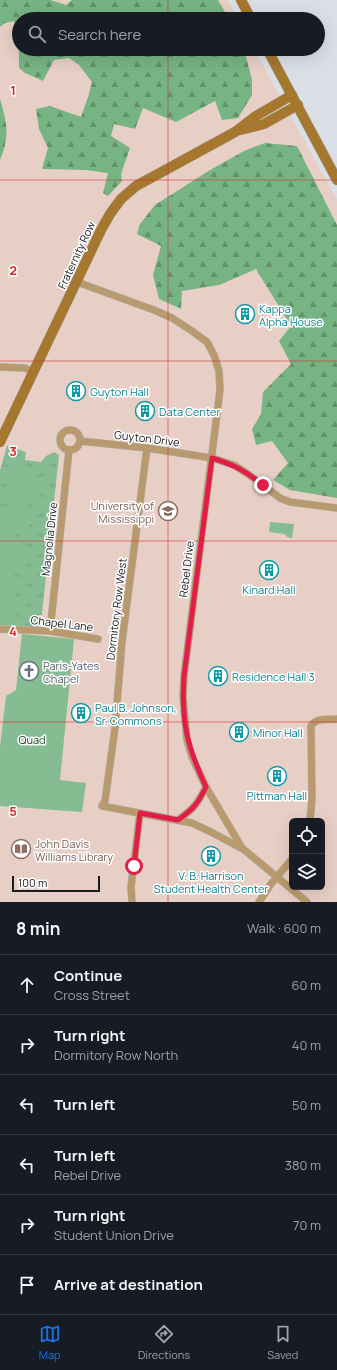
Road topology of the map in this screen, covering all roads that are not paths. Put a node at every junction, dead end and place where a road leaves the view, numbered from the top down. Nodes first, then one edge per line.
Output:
1 (241, 0) edge
2 (247, 12) edge
3 (271, 56) edge
4 (292, 95) junction
5 (298, 105) junction
6 (235, 132) junction
7 (337, 180) edge
8 (77, 282) junction
9 (0, 367) edge
10 (33, 371) junction
11 (80, 441) junction
12 (0, 442) edge
13 (147, 448) junction
14 (69, 450) junction
15 (212, 458) junction
16 (337, 508) edge
17 (0, 629) edge
18 (50, 631) junction
19 (98, 639) dead end
20 (337, 719) edge
21 (206, 787) junction
22 (140, 813) junction
23 (310, 818) edge
24 (178, 820) junction
25 (242, 848) junction
26 (289, 863) edge
27 (277, 877) junction
28 (132, 902) edge
29 (259, 902) edge
30 (307, 902) edge

1 - 2 street
3 - 4 street
4 - 5 street
4 - 6 street, Fraternity Row
5 - 6 street, Fraternity Row
5 - 7 street
6 - 8 street, Fraternity Row
8 - 10 street, Fraternity Row
8 - 15 street, Rebel Drive
9 - 10 street
10 - 12 street, Fraternity Row
11 - 13 street, Guyton Drive
11 - 14 street
11 - 14 street
13 - 15 street, Guyton Drive
13 - 22 street, Dormitory Row West
14 - 18 street, Magnolia Drive
15 - 16 street, Guyton Drive
15 - 21 street, Rebel Drive
17 - 18 street, Chapel Lane
18 - 19 street, Chapel Lane
20 - 23 street
21 - 24 street
21 - 25 street, Rebel Drive
22 - 24 street, Dormitory Row West
22 - 28 street
24 - 25 street, Dormitory Row West
25 - 27 street, Rebel Drive
26 - 27 street
27 - 29 street
27 - 30 street, Rebel Drive

